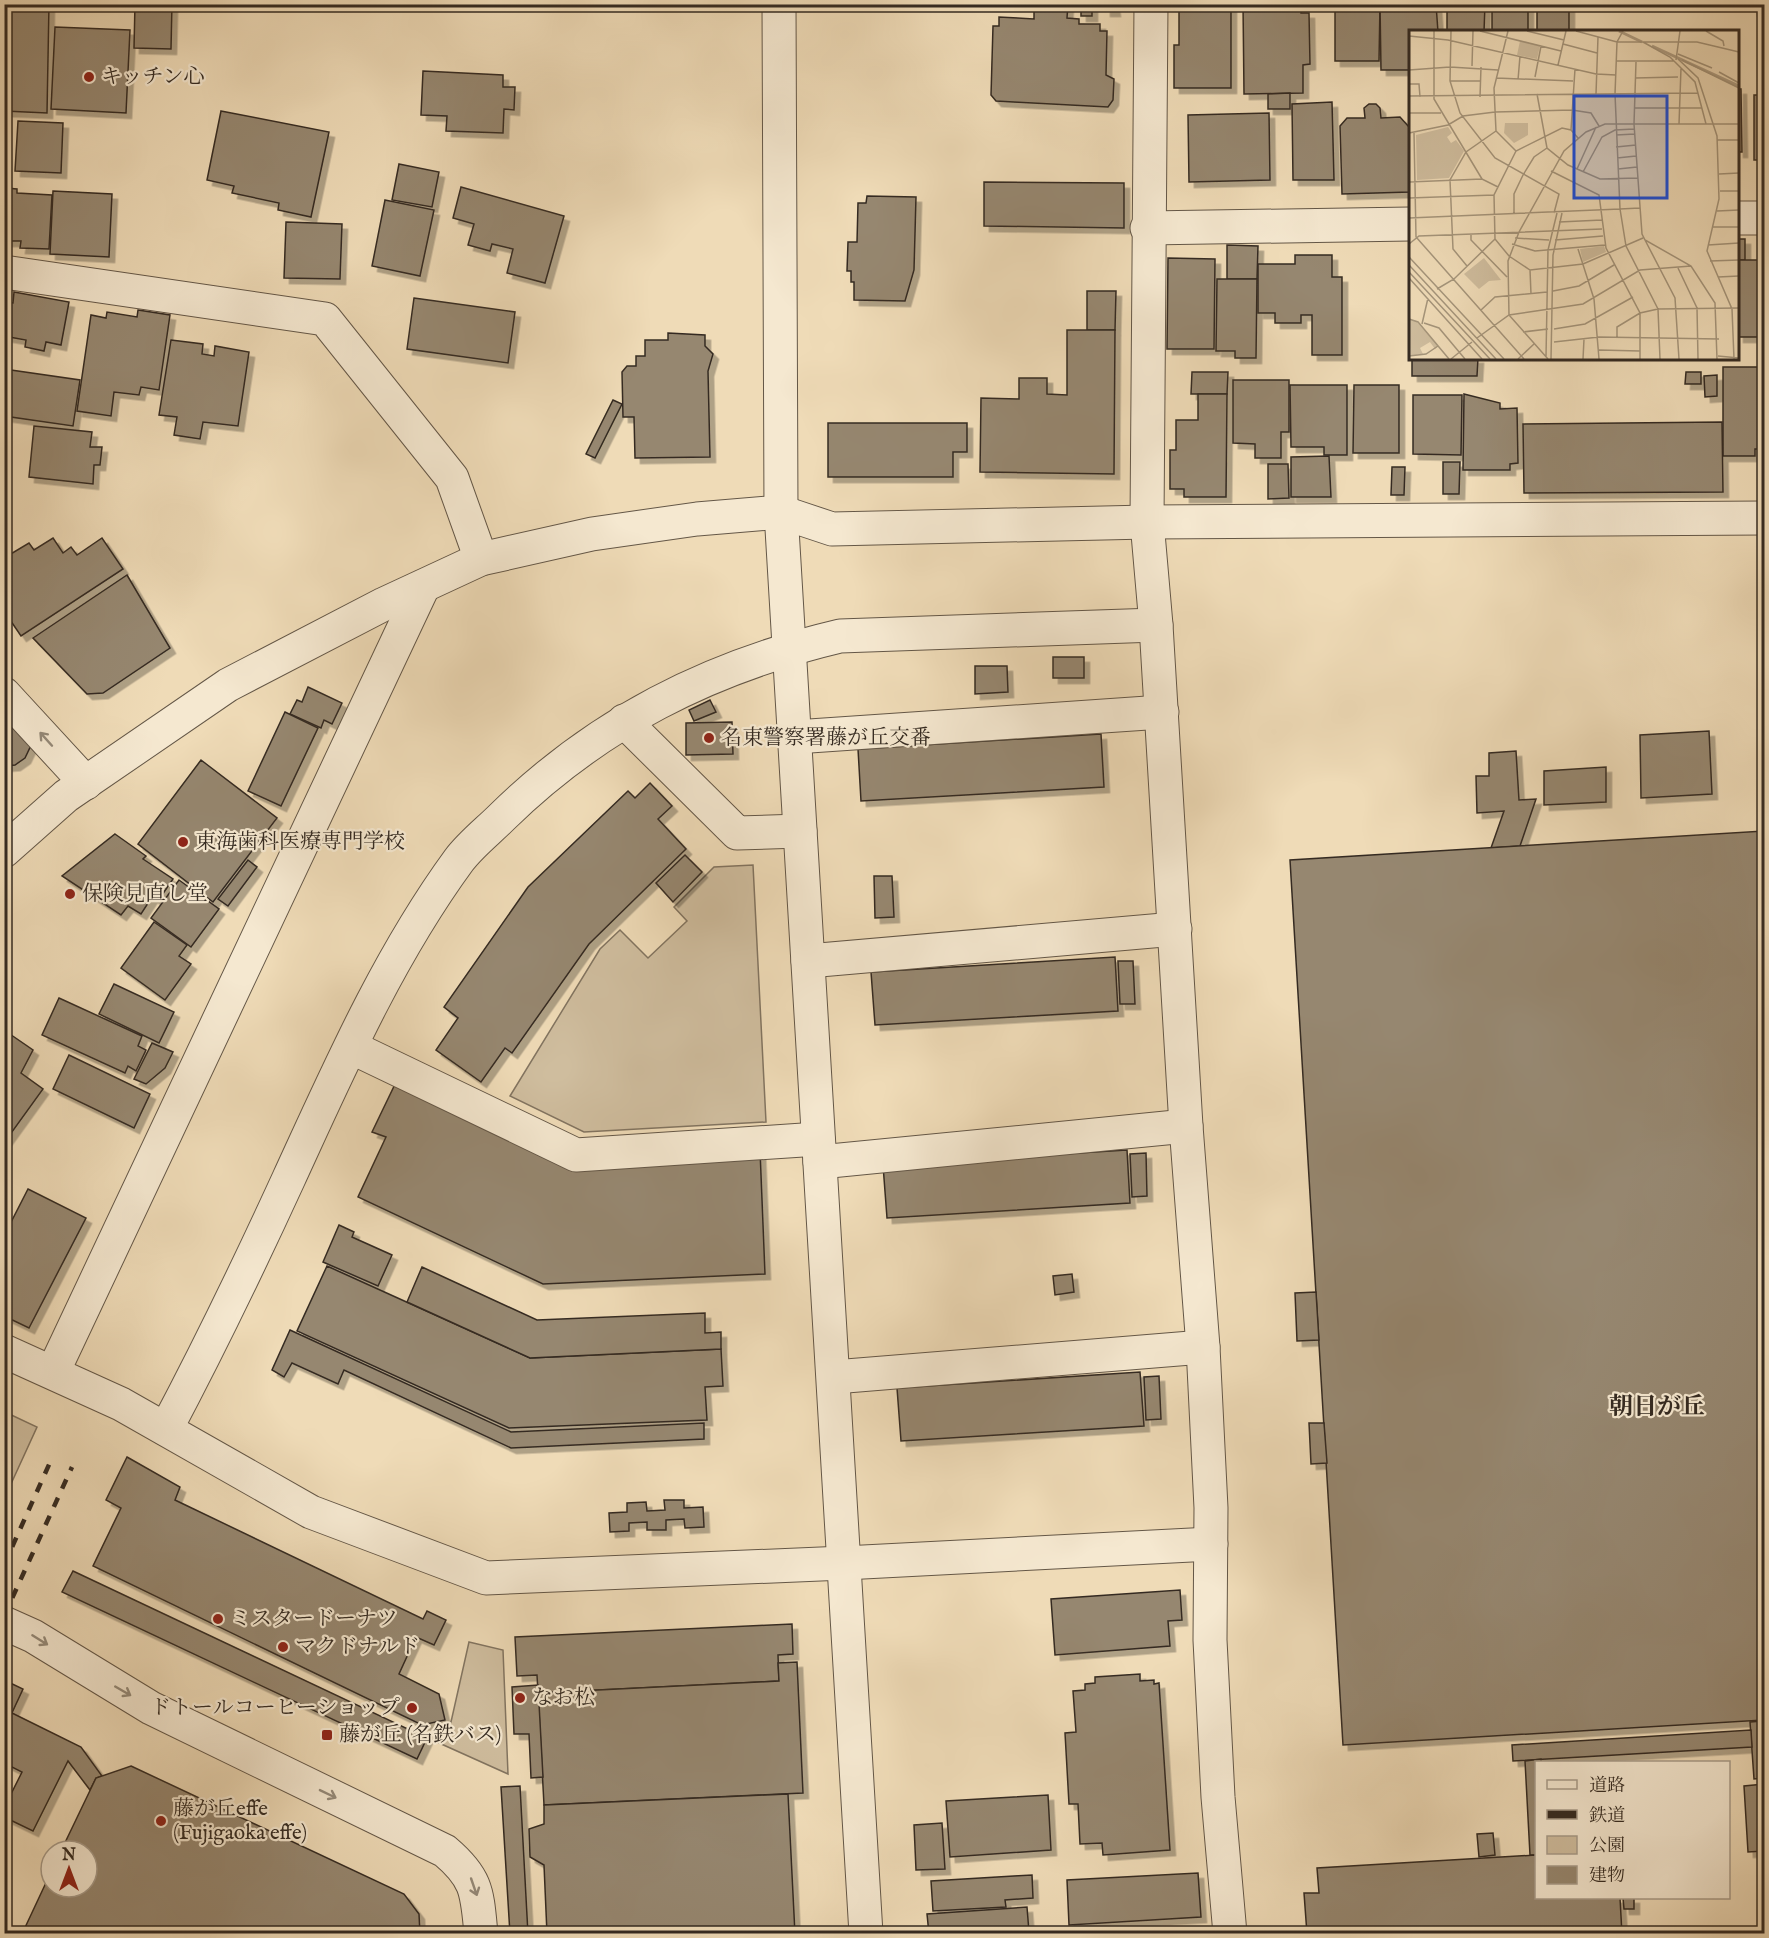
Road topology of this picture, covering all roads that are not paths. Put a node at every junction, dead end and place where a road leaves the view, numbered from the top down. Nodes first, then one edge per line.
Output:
1 (779, 4) edge
2 (1151, 4) edge
3 (1739, 218) edge
4 (1764, 218) edge
5 (1409, 224) edge
6 (1147, 228) junction
7 (4, 272) edge
8 (781, 512) junction
9 (1764, 518) edge
10 (1147, 522) junction
11 (481, 559) junction
12 (422, 589) junction
13 (1156, 625) junction
14 (789, 648) junction
15 (4, 694) edge
16 (1162, 712) junction
17 (624, 721) junction
18 (795, 737) junction
19 (86, 783) junction
20 (800, 831) junction
21 (4, 851) edge
22 (1175, 929) junction
23 (808, 961) junction
24 (351, 1047) junction
25 (1186, 1125) junction
26 (819, 1151) junction
27 (1203, 1347) junction
28 (4, 1351) edge
29 (53, 1372) junction
30 (834, 1377) junction
31 (166, 1429) junction
32 (1211, 1544) junction
33 (843, 1563) junction
34 (4, 1623) edge
35 (481, 1934) edge
36 (866, 1934) edge
37 (1230, 1934) edge

1 - 8 street
2 - 6 street
3 - 4 street
5 - 6 street
6 - 10 street
7 - 11 street
8 - 10 street
8 - 11 street
8 - 14 street
9 - 10 street
10 - 13 street
11 - 12 street
12 - 19 street
12 - 29 street
13 - 14 street
13 - 16 street
14 - 17 street
14 - 18 street
19 -> 15 street
16 - 18 street
16 - 22 street
17 - 20 street
17 - 24 street
18 - 20 street
19 - 21 street
20 - 23 street
22 - 23 street
22 - 25 street
23 - 26 street
24 - 26 street
24 - 31 street
25 - 26 street
25 - 27 street
26 - 30 street
27 - 30 street
27 - 32 street
28 - 29 street
29 - 31 street
30 - 33 street
31 - 33 street
32 - 33 street
32 - 37 street
33 - 36 street
34 -> 35 street

